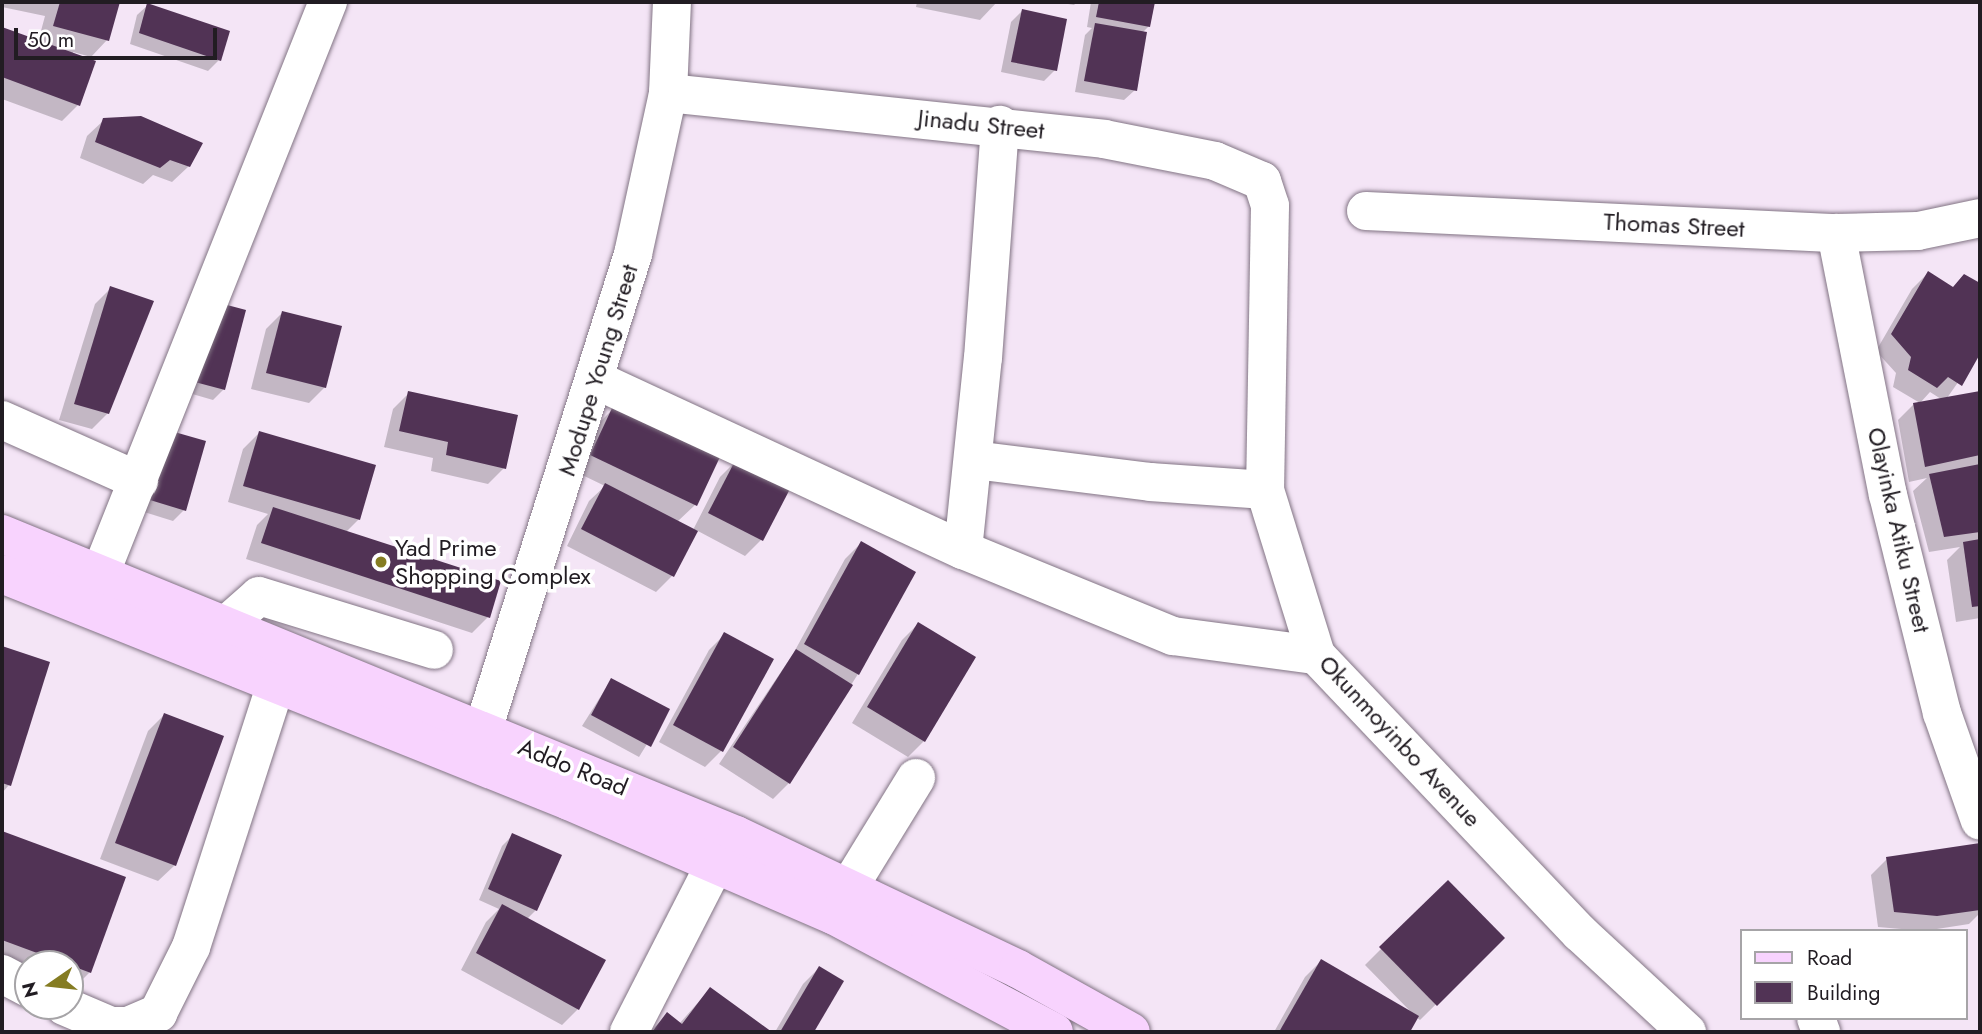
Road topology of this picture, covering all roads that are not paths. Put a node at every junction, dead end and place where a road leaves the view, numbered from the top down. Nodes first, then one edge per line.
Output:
1 (328, 2) edge
2 (672, 2) edge
3 (668, 93) junction
4 (1000, 125) junction
5 (1270, 206) joint
6 (1366, 211) dead end
7 (1980, 218) edge
8 (1836, 233) junction
9 (596, 380) junction
10 (2, 420) edge
11 (974, 460) junction
12 (139, 481) junction
13 (1265, 490) junction
14 (2, 534) edge
15 (963, 550) junction
16 (101, 572) junction
17 (2, 573) edge
18 (225, 626) junction
19 (434, 650) dead end
20 (1316, 655) junction
21 (281, 667) junction
22 (483, 730) junction
23 (916, 778) dead end
24 (1980, 821) edge
25 (715, 866) junction
26 (849, 887) junction
27 (84, 1015) edge
28 (1031, 1027) edge
29 (629, 1032) edge
30 (1131, 1032) edge
31 (1687, 1032) edge

1 - 12 street
2 - 3 street, Modupe Young Street
3 - 4 street, Jinadu Street
3 - 9 street, Modupe Young Street
4 - 5 street, Jinadu Street
4 - 11 street
5 - 13 street, Okunmoyinbo Avenue
6 - 8 street, Thomas Street
7 - 8 street, Thomas Street
8 - 24 street, Olayinka Atiku Street
9 - 15 street
9 - 22 street, Modupe Young Street
10 - 12 street
11 - 13 street
11 - 15 street
12 - 16 street
13 - 20 street, Okunmoyinbo Avenue
14 - 16 main road, Addo Road
15 - 20 street
16 - 18 main road, Addo Road
17 - 21 main road, Addo Road
18 - 19 street
18 - 21 main road, Addo Road
20 - 31 street, Okunmoyinbo Avenue
21 - 22 main road, Addo Road
21 - 25 main road, Addo Road
21 - 27 street
22 - 26 main road, Addo Road
23 - 26 street
25 - 28 main road, Addo Road
25 - 29 street
26 - 30 main road, Addo Road

